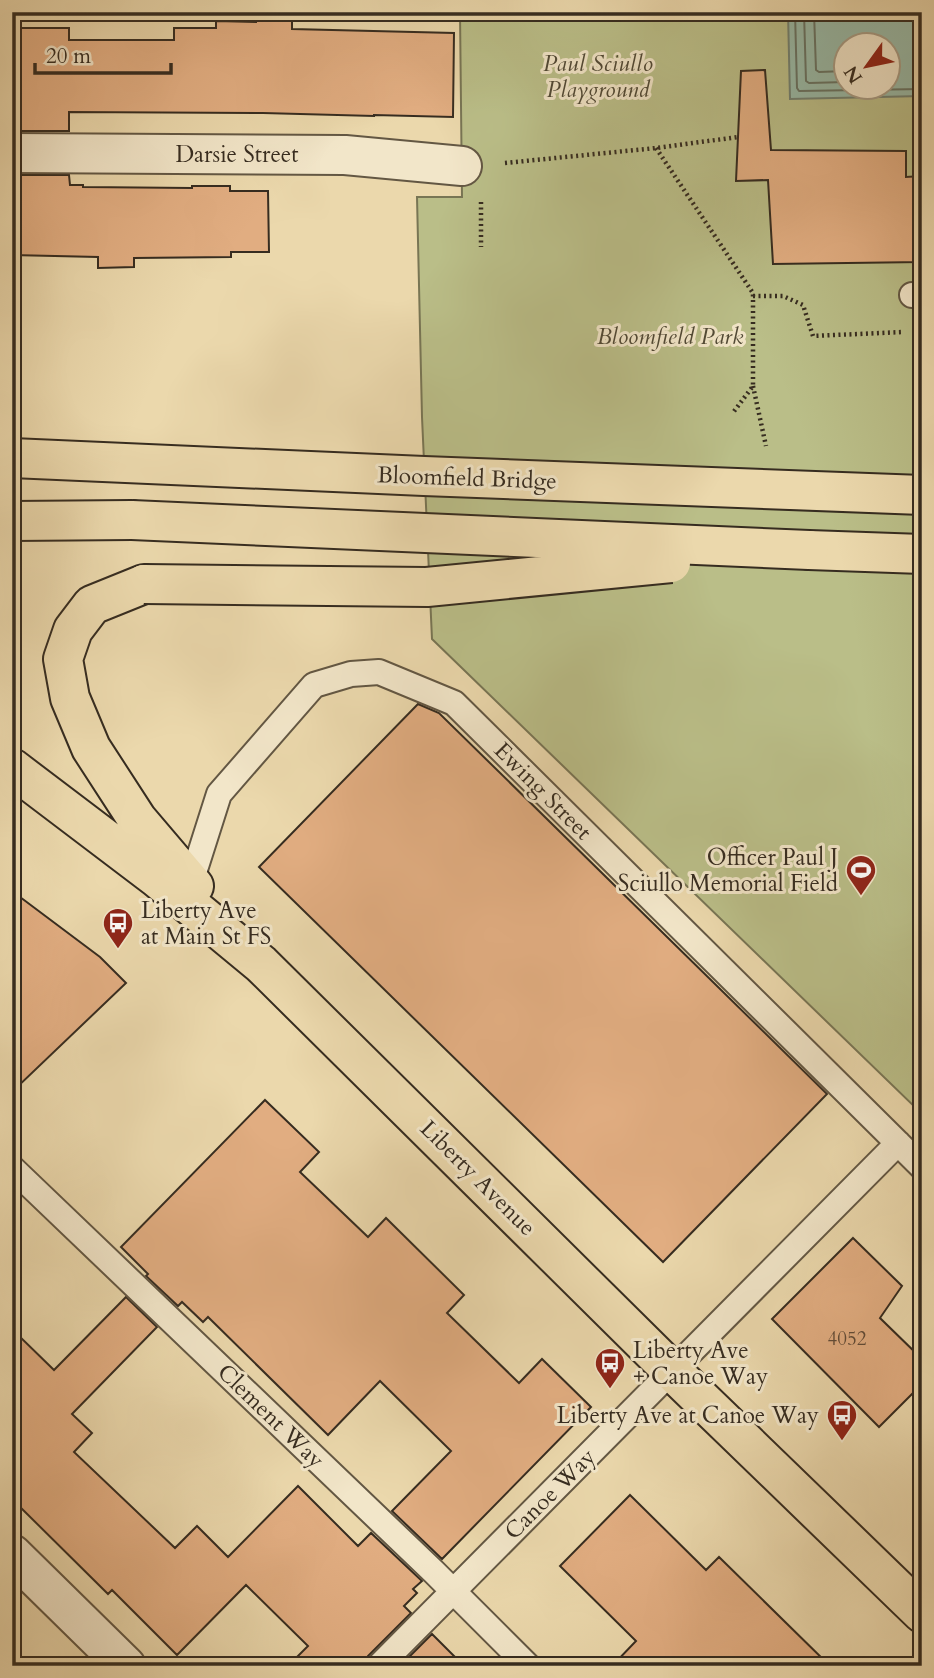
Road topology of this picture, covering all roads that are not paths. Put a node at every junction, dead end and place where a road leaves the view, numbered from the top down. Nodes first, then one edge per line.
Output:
1 (12, 153) edge
2 (462, 166) road end
3 (12, 443) edge
4 (12, 458) edge
5 (92, 461) junction
6 (922, 495) edge
7 (12, 521) edge
8 (808, 550) junction
9 (922, 554) edge
10 (12, 768) edge
11 (190, 893) junction
12 (898, 1143) junction
13 (922, 1167) edge
14 (12, 1168) edge
15 (672, 1371) junction
16 (12, 1554) edge
17 (453, 1591) junction
18 (922, 1613) edge
19 (126, 1666) edge
20 (379, 1666) edge
21 (528, 1666) edge

1 - 2 street, Darsie Street
3 - 5 main road, bridge
4 - 5 main road, Bloomfield Bridge, bridge
5 - 6 main road, Bloomfield Bridge, bridge
7 - 8 main road, bridge
8 - 9 main road
8 - 11 main road, bridge
10 - 11 main road
11 - 12 lane, Ewing Street
11 - 15 main road, Liberty Avenue
12 - 13 lane, Ewing Street
12 - 15 lane, Canoe Way
14 - 17 lane, Clement Way
15 - 17 lane, Canoe Way
15 - 18 main road, Liberty Avenue
16 - 19 street
17 - 20 lane, Canoe Way
17 - 21 lane, Clement Way

